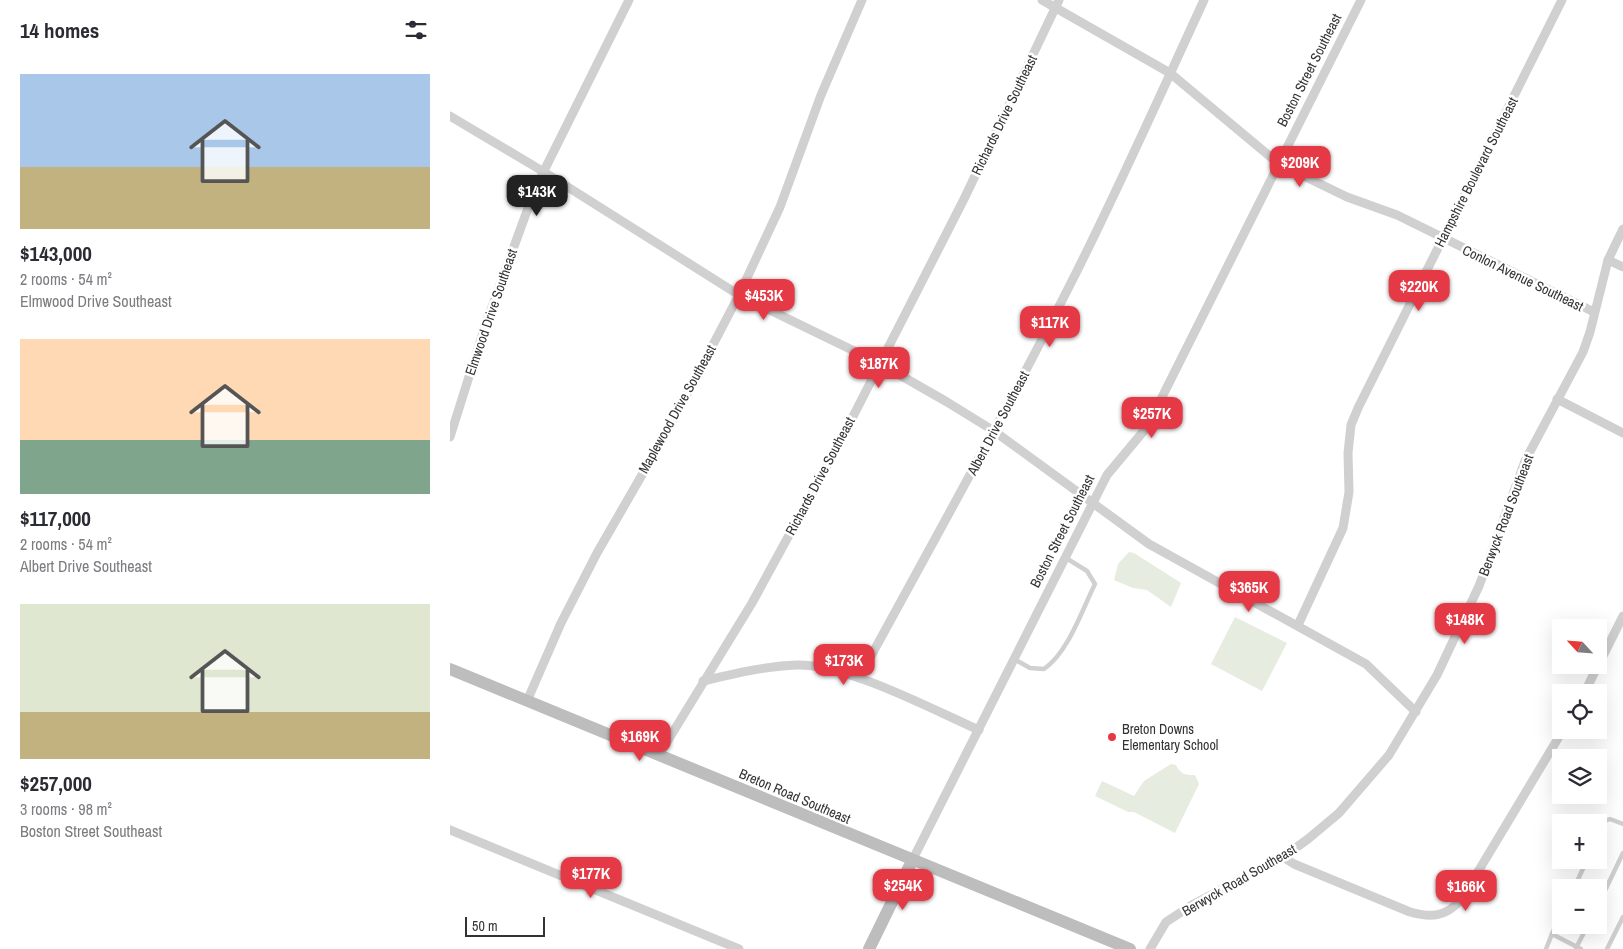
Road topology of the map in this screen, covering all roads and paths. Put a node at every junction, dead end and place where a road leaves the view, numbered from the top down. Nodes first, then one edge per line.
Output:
1 (629, 0) edge
2 (862, 0) edge
3 (1042, 0) edge
4 (1204, 0) edge
5 (1361, 0) edge
6 (1562, 0) edge
7 (1057, 3) edge
8 (1170, 73) junction
9 (450, 116) edge
10 (1278, 164) junction
11 (544, 172) junction
12 (1623, 229) edge
13 (1442, 239) junction
14 (1608, 260) junction
15 (1623, 267) edge
16 (739, 295) junction
17 (1594, 312) junction
18 (879, 363) junction
19 (1557, 398) junction
20 (994, 431) junction
21 (1623, 433) edge
22 (450, 437) edge
23 (1092, 503) junction
24 (1065, 557) junction
25 (1623, 616) edge
26 (1298, 625) junction
27 (1608, 647) edge
28 (1014, 659) junction
29 (450, 669) edge
30 (859, 678) junction
31 (702, 681) junction
32 (527, 701) junction
33 (1416, 712) junction
34 (979, 730) junction
35 (1559, 739) edge
36 (659, 755) junction
37 (1607, 820) edge
38 (1623, 824) edge
39 (450, 830) edge
40 (1623, 853) edge
41 (1282, 857) junction
42 (912, 861) junction
43 (1607, 886) edge
44 (1623, 917) edge
45 (1552, 934) joint
46 (1584, 934) edge
47 (1578, 948) edge
48 (739, 949) edge
49 (869, 949) edge
50 (1130, 949) edge
51 (1150, 949) edge
52 (1546, 949) edge
53 (1607, 949) edge

1 - 11 street, Elmwood Drive Southeast
2 - 16 street, Maplewood Drive Southeast
3 - 7 street, Conlon Avenue Southeast
4 - 8 street, Albert Drive Southeast
5 - 10 street, Boston Street Southeast
6 - 13 street, Hampshire Boulevard Southeast
7 - 8 street, Conlon Avenue Southeast
7 - 18 street, Richards Drive Southeast
8 - 10 street, Conlon Avenue Southeast
8 - 20 street, Albert Drive Southeast
9 - 11 street
10 - 13 street, Conlon Avenue Southeast
10 - 23 street, Boston Street Southeast
11 - 16 street
11 - 22 street, Elmwood Drive Southeast
12 - 14 street, Berwyck Road Southeast
13 - 17 street, Conlon Avenue Southeast
13 - 26 street, Hampshire Boulevard Southeast
14 - 15 street
14 - 17 street, Berwyck Road Southeast
16 - 18 street
16 - 32 street, Maplewood Drive Southeast
17 - 19 street, Berwyck Road Southeast
18 - 20 street
18 - 31 street, Richards Drive Southeast
19 - 21 street
19 - 33 street, Berwyck Road Southeast
20 - 23 street
20 - 30 street, Albert Drive Southeast
23 - 24 street, Boston Street Southeast
23 - 26 street
24 - 28 street, Boston Street Southeast
24 - 28 lane
25 - 27 street
26 - 33 street
28 - 34 street, Boston Street Southeast
29 - 32 main road, Breton Road Southeast
30 - 31 street
30 - 34 street
31 - 36 street, Richards Drive Southeast
32 - 36 main road, Breton Road Southeast
33 - 41 street, Berwyck Road Southeast
34 - 42 street, Boston Street Southeast
35 - 41 street
36 - 42 main road, Breton Road Southeast
37 - 38 lane
39 - 48 street
40 - 43 lane
41 - 51 street, Berwyck Road Southeast
42 - 49 main road, Boston Street Southeast
42 - 50 main road, Breton Road Southeast
44 - 53 lane
45 - 47 lane
45 - 52 lane
46 - 47 lane

